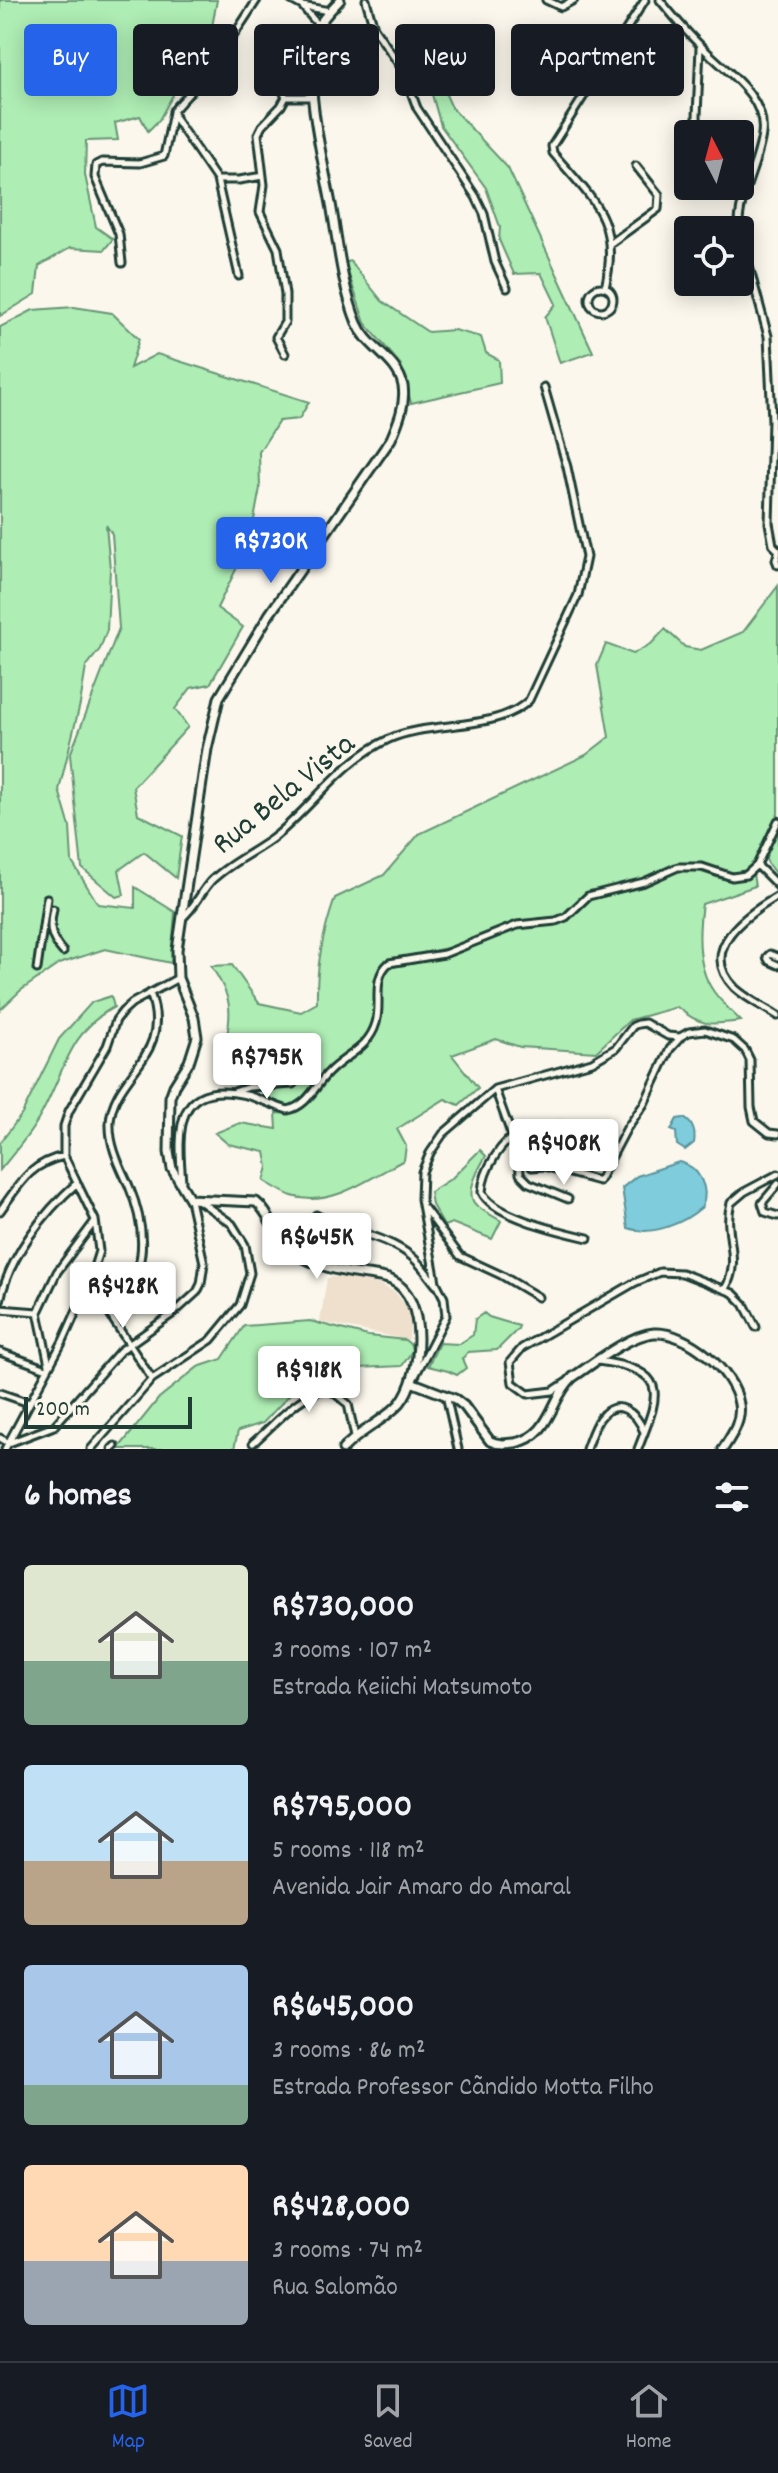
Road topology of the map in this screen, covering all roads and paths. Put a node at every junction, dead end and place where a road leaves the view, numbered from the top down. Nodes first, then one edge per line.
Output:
1 (257, 0) edge
2 (291, 0) edge
3 (340, 0) edge
4 (366, 0) edge
5 (546, 0) edge
6 (574, 0) edge
7 (648, 0) edge
8 (660, 0) edge
9 (302, 6) junction
10 (331, 11) junction
11 (317, 24) edge
12 (321, 24) edge
13 (700, 46) junction
14 (286, 97) joint
15 (314, 97) joint
16 (173, 111) junction
17 (697, 120) edge
18 (754, 165) edge
19 (636, 166) dead end
20 (263, 176) junction
21 (217, 180) junction
22 (610, 243) junction
23 (122, 263) dead end
24 (239, 276) dead end
25 (754, 284) edge
26 (507, 288) dead end
27 (605, 288) junction
28 (285, 354) dead end
29 (544, 387) dead end
30 (775, 422) edge
31 (778, 552) edge
32 (778, 565) edge
33 (778, 821) edge
34 (757, 865) junction
35 (778, 886) edge
36 (778, 896) edge
37 (47, 898) dead end
38 (53, 909) dead end
39 (180, 920) junction
40 (63, 952) dead end
41 (776, 956) edge
42 (778, 965) edge
43 (37, 969) dead end
44 (178, 978) junction
45 (150, 993) junction
46 (778, 1016) edge
47 (680, 1037) junction
48 (293, 1084) dead end
49 (495, 1089) junction
50 (233, 1093) junction
51 (778, 1134) edge
52 (513, 1136) junction
53 (64, 1156) junction
54 (609, 1161) junction
55 (532, 1167) dead end
56 (778, 1174) edge
57 (77, 1183) junction
58 (778, 1184) edge
59 (182, 1187) junction
60 (568, 1199) dead end
61 (194, 1200) junction
62 (422, 1206) junction
63 (0, 1211) edge
64 (316, 1215) dead end
65 (778, 1216) edge
66 (95, 1220) junction
67 (588, 1238) dead end
68 (89, 1283) junction
69 (437, 1287) junction
70 (725, 1289) junction
71 (538, 1297) dead end
72 (0, 1301) edge
73 (0, 1309) edge
74 (38, 1312) junction
75 (113, 1319) junction
76 (756, 1327) dead end
77 (128, 1343) junction
78 (0, 1352) edge
79 (598, 1361) junction
80 (48, 1368) junction
81 (152, 1379) junction
82 (569, 1380) junction
83 (411, 1382) junction
84 (0, 1393) edge
85 (446, 1394) junction
86 (29, 1403) junction
87 (644, 1432) junction
88 (355, 1437) junction
89 (0, 1438) edge
90 (253, 1443) dead end
91 (7, 1446) edge
92 (91, 1449) edge
93 (343, 1449) edge
94 (458, 1449) edge
95 (586, 1449) edge
96 (638, 1449) edge
97 (723, 1449) edge

1 - 16 street
2 - 9 street
3 - 10 main road
4 - 26 street
5 - 6 street
7 - 8 street
7 - 22 street
8 - 13 street
9 - 10 street
9 - 11 street
10 - 12 main road
13 - 17 street
13 - 18 street
14 - 15 street
14 - 20 street
15 - 39 main road
16 - 21 street
16 - 23 street
19 - 22 street
20 - 21 street
20 - 28 street
21 - 24 street
22 - 27 street
25 - 30 street
27 - 27 street
29 - 39 street, Rua Bela Vista
30 - 31 street
31 - 32 street
33 - 34 street
34 - 35 street
34 - 50 street
36 - 46 street
37 - 43 street
38 - 40 street
39 - 44 main road
41 - 42 street
44 - 45 street
44 - 59 main road
45 - 53 street
45 - 75 street
47 - 49 street
47 - 51 street
47 - 54 street
48 - 50 street
49 - 52 street
49 - 62 street
50 - 59 street
52 - 54 street
52 - 60 street
52 - 67 street
53 - 57 street
53 - 63 street
54 - 55 street
56 - 70 street
57 - 66 street
57 - 72 street
58 - 65 street
59 - 61 main road
61 - 77 street
61 - 81 street
61 - 83 main road
62 - 69 street
62 - 71 street
64 - 69 street
66 - 68 street
66 - 74 street
68 - 75 street
68 - 80 street
69 - 83 street
70 - 76 street
70 - 82 street
73 - 74 street
74 - 80 street
75 - 77 street
77 - 81 street
77 - 91 street
78 - 80 street
79 - 82 main road
79 - 87 street
79 - 97 main road
80 - 86 street
81 - 92 street
82 - 85 main road
83 - 85 main road
83 - 88 main road
84 - 86 street
85 - 94 street
86 - 91 street
87 - 95 street
87 - 96 street
88 - 90 street
88 - 93 main road
89 - 91 street

